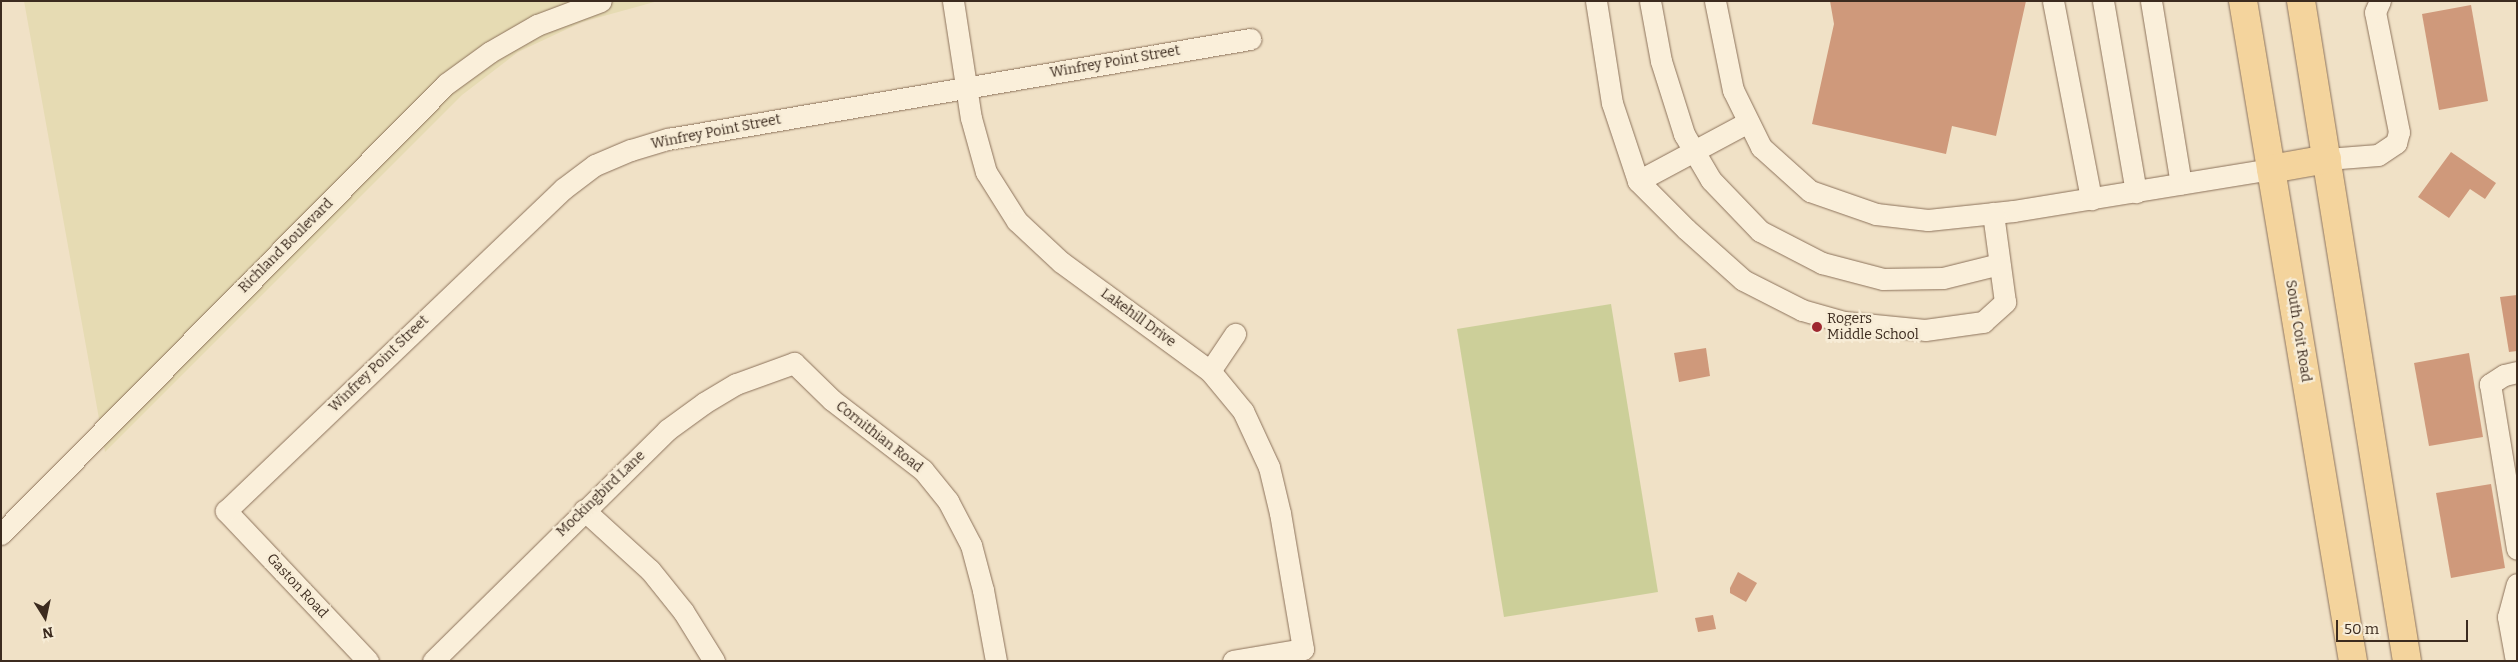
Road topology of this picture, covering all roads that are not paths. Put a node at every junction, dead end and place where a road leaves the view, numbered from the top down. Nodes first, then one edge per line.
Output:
1 (601, 1) edge
2 (952, 1) edge
3 (1596, 1) edge
4 (1650, 1) edge
5 (1715, 1) edge
6 (2053, 1) edge
7 (2104, 1) edge
8 (2152, 1) edge
9 (2243, 1) edge
10 (2301, 1) edge
11 (2380, 1) edge
12 (1250, 38) dead end
13 (966, 87) junction
14 (1748, 122) junction
15 (1693, 150) junction
16 (2327, 159) junction
17 (2271, 169) junction
18 (1638, 181) junction
19 (2181, 184) junction
20 (2136, 192) junction
21 (2091, 199) junction
22 (1993, 213) junction
23 (1999, 264) junction
24 (1235, 334) dead end
25 (794, 362) joint
26 (1210, 370) junction
27 (2517, 372) edge
28 (584, 510) junction
29 (226, 511) joint
30 (1, 534) edge
31 (2517, 549) edge
32 (2517, 584) edge
33 (368, 661) edge
34 (434, 661) edge
35 (714, 661) edge
36 (996, 661) edge
37 (1233, 661) edge
38 (2353, 661) edge
39 (2407, 661) edge
40 (2516, 661) edge

1 - 30 street, Richland Boulevard
2 - 13 street, Lakehill Drive
3 - 18 street
4 - 15 street
5 - 14 street
6 - 21 street
7 - 20 street
8 - 19 street
9 - 17 main road, South Coit Road
10 - 16 main road
11 - 16 street
12 - 13 street, Winfrey Point Street
13 - 26 street, Lakehill Drive
13 - 29 street, Winfrey Point Street
14 - 15 street
14 - 22 street
15 - 18 street
15 - 23 street
16 - 17 main road
16 - 39 main road
17 - 19 street
17 - 38 main road, South Coit Road
18 - 23 street
19 - 20 street
20 - 21 street
21 - 22 street
22 - 23 street
24 - 26 street
25 - 28 street, Mockingbird Lane
25 - 36 street, Cornithian Road
26 - 37 street, Lakehill Drive
27 - 31 street
28 - 34 street, Mockingbird Lane
28 - 35 street
29 - 33 street, Gaston Road
32 - 40 street

